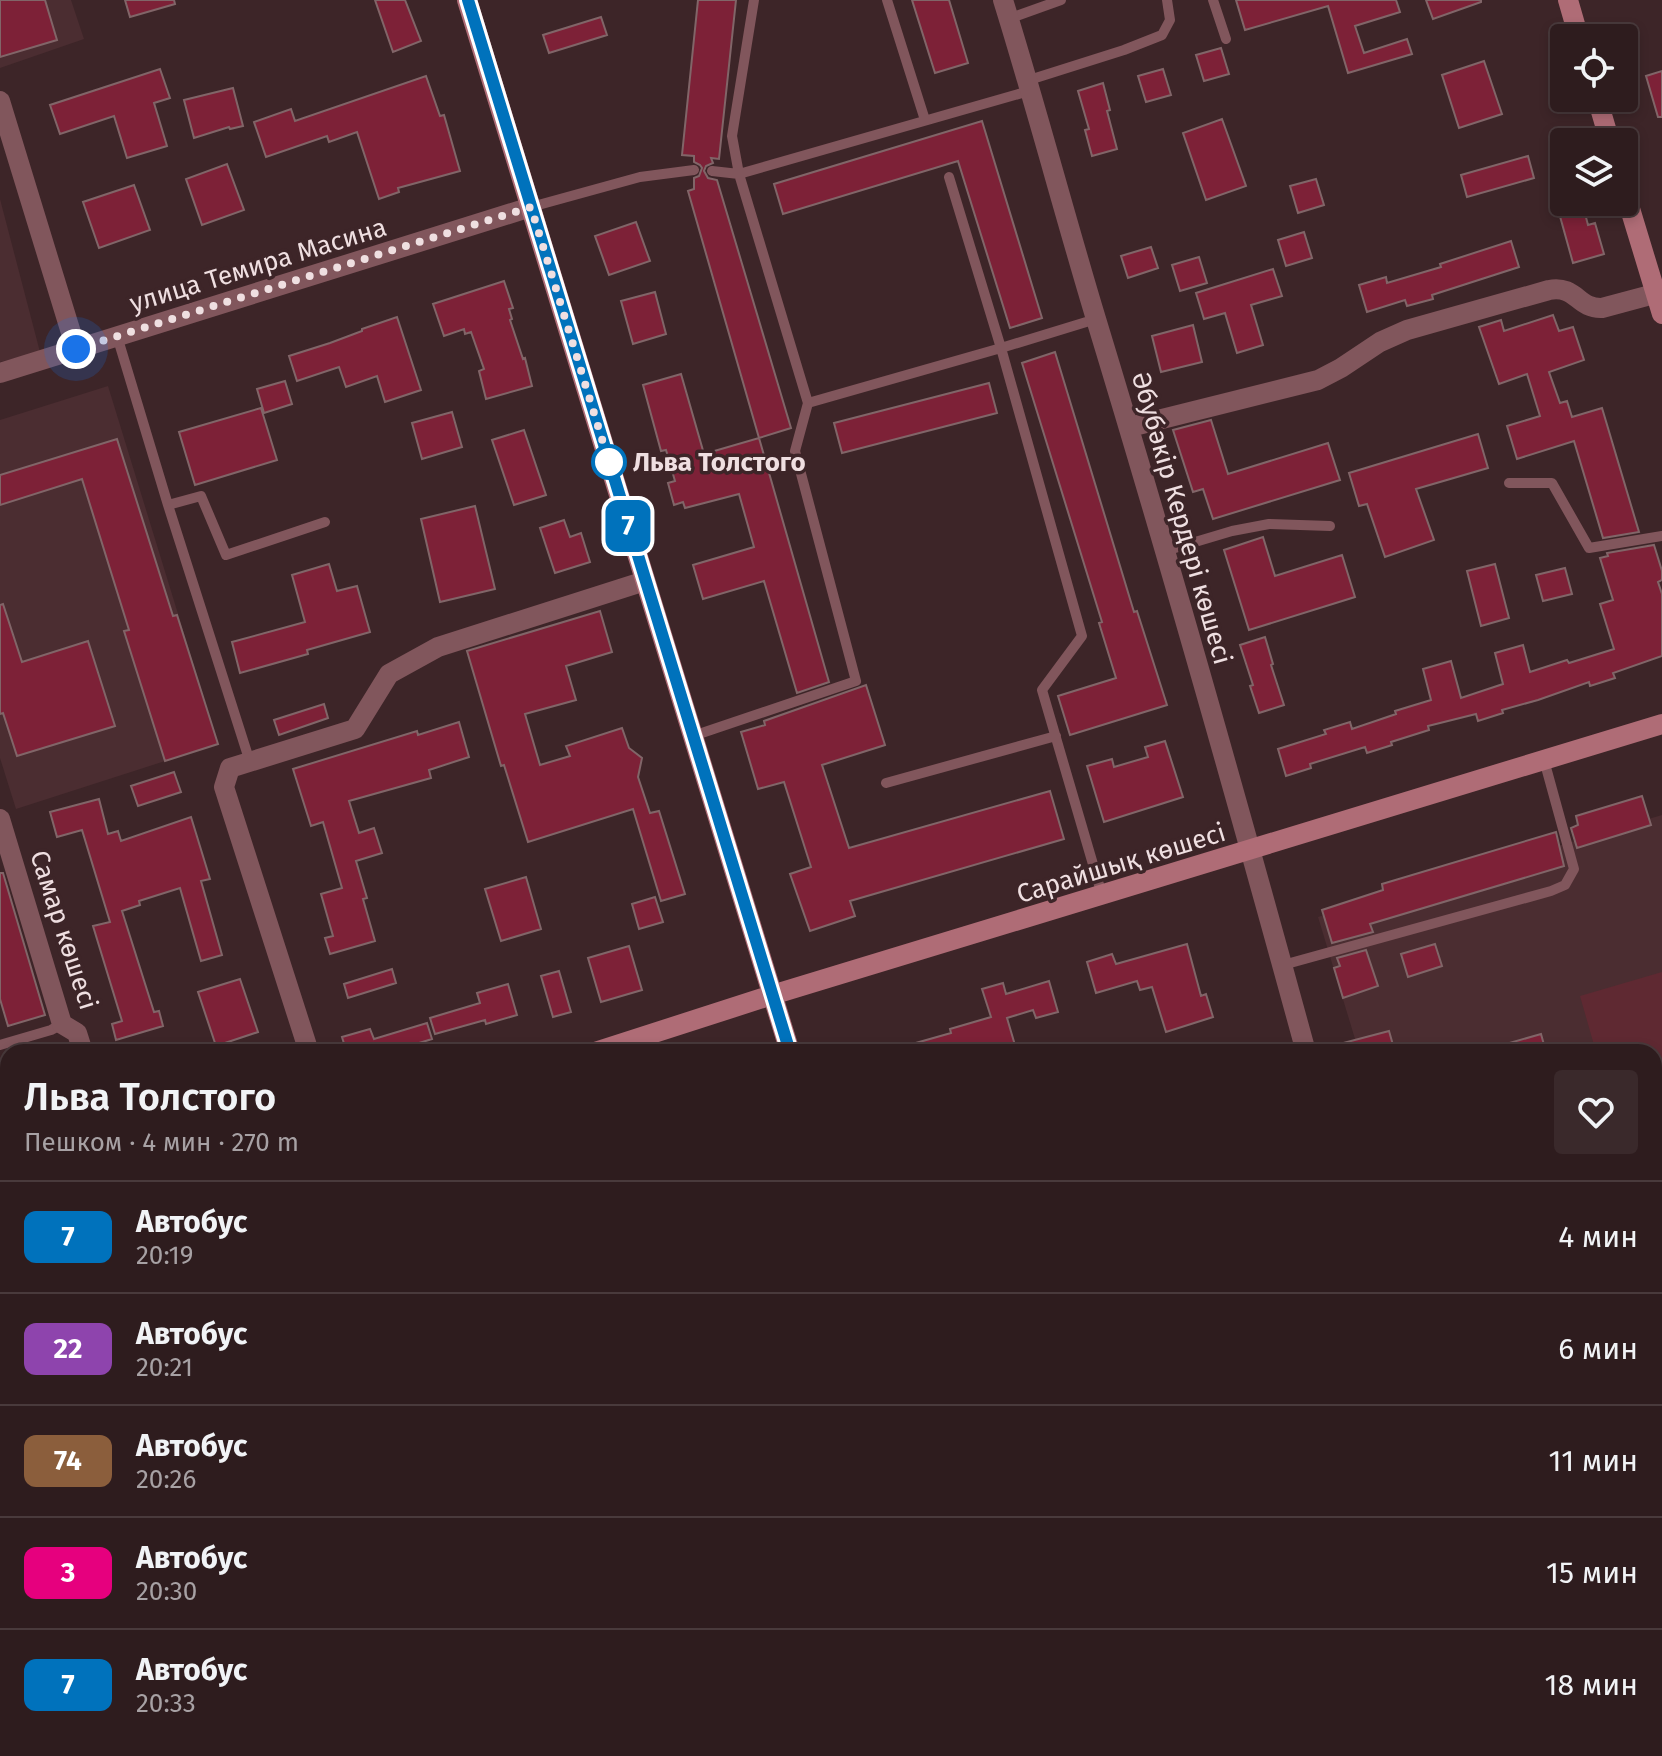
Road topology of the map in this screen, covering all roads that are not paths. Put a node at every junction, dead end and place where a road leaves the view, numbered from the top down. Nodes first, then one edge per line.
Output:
1 (467, 0) edge
2 (754, 0) edge
3 (887, 0) edge
4 (1061, 0) edge
5 (1167, 0) edge
6 (1213, 0) edge
7 (1568, 0) edge
8 (1006, 9) edge
9 (1575, 24) edge
10 (1226, 39) dead end
11 (1028, 86) junction
12 (0, 101) edge
13 (925, 120) junction
14 (694, 170) dead end
15 (712, 171) dead end
16 (739, 174) junction
17 (949, 177) dead end
18 (531, 207) junction
19 (1633, 216) edge
20 (1659, 293) edge
21 (1662, 314) edge
22 (1096, 319) junction
23 (117, 336) junction
24 (1001, 348) junction
25 (76, 349) junction
26 (0, 373) edge
27 (808, 403) junction
28 (1130, 427) junction
29 (1509, 483) dead end
30 (168, 505) junction
31 (325, 522) dead end
32 (1330, 526) dead end
33 (1662, 536) edge
34 (1165, 551) junction
35 (645, 581) junction
36 (1662, 724) edge
37 (693, 736) junction
38 (1056, 736) junction
39 (1544, 760) junction
40 (250, 762) junction
41 (886, 783) dead end
42 (0, 819) edge
43 (1251, 850) junction
44 (1102, 895) junction
45 (1283, 965) junction
46 (772, 995) junction
47 (62, 1024) junction
48 (3, 1044) edge
49 (80, 1044) edge
50 (306, 1044) edge
51 (620, 1044) edge
52 (787, 1044) edge
53 (1304, 1044) edge

1 - 18 street
2 - 16 lane
3 - 13 lane
4 - 8 lane
5 - 11 lane
6 - 10 lane
7 - 9 street
8 - 11 street, Әбубәкір Кердері көшесі
11 - 13 lane
11 - 22 street, Әбубәкір Кердері көшесі
12 - 25 street
13 - 16 lane
14 - 18 lane
15 - 16 lane
16 - 27 lane
17 - 24 lane
18 - 23 street, улица Темира Масина
18 - 35 street
19 - 20 street
20 - 21 street
20 - 28 street
22 - 24 lane
22 - 28 street, Әбубәкір Кердері көшесі
23 - 25 street, улица Темира Масина
23 - 30 lane
24 - 27 lane
24 - 38 lane
25 - 26 street, улица Темира Масина
27 - 37 lane
28 - 34 street, Әбубәкір Кердері көшесі
29 - 33 lane
30 - 31 lane
30 - 40 lane
32 - 34 lane
34 - 43 street, Әбубәкір Кердері көшесі
35 - 37 street
35 - 40 street
36 - 39 street, Сарайшық көшесі
37 - 46 street
38 - 41 lane
38 - 44 lane
39 - 43 street, Сарайшық көшесі
39 - 45 lane
40 - 50 street
42 - 47 street, Самар көшесі
43 - 44 street, Сарайшық көшесі
43 - 45 street, Әбубәкір Кердері көшесі
44 - 46 street, Сарайшық көшесі
45 - 53 street, Әбубәкір Кердері көшесі
46 - 51 street, Сарайшық көшесі
46 - 52 street
47 - 48 lane
47 - 49 street, Самар көшесі

